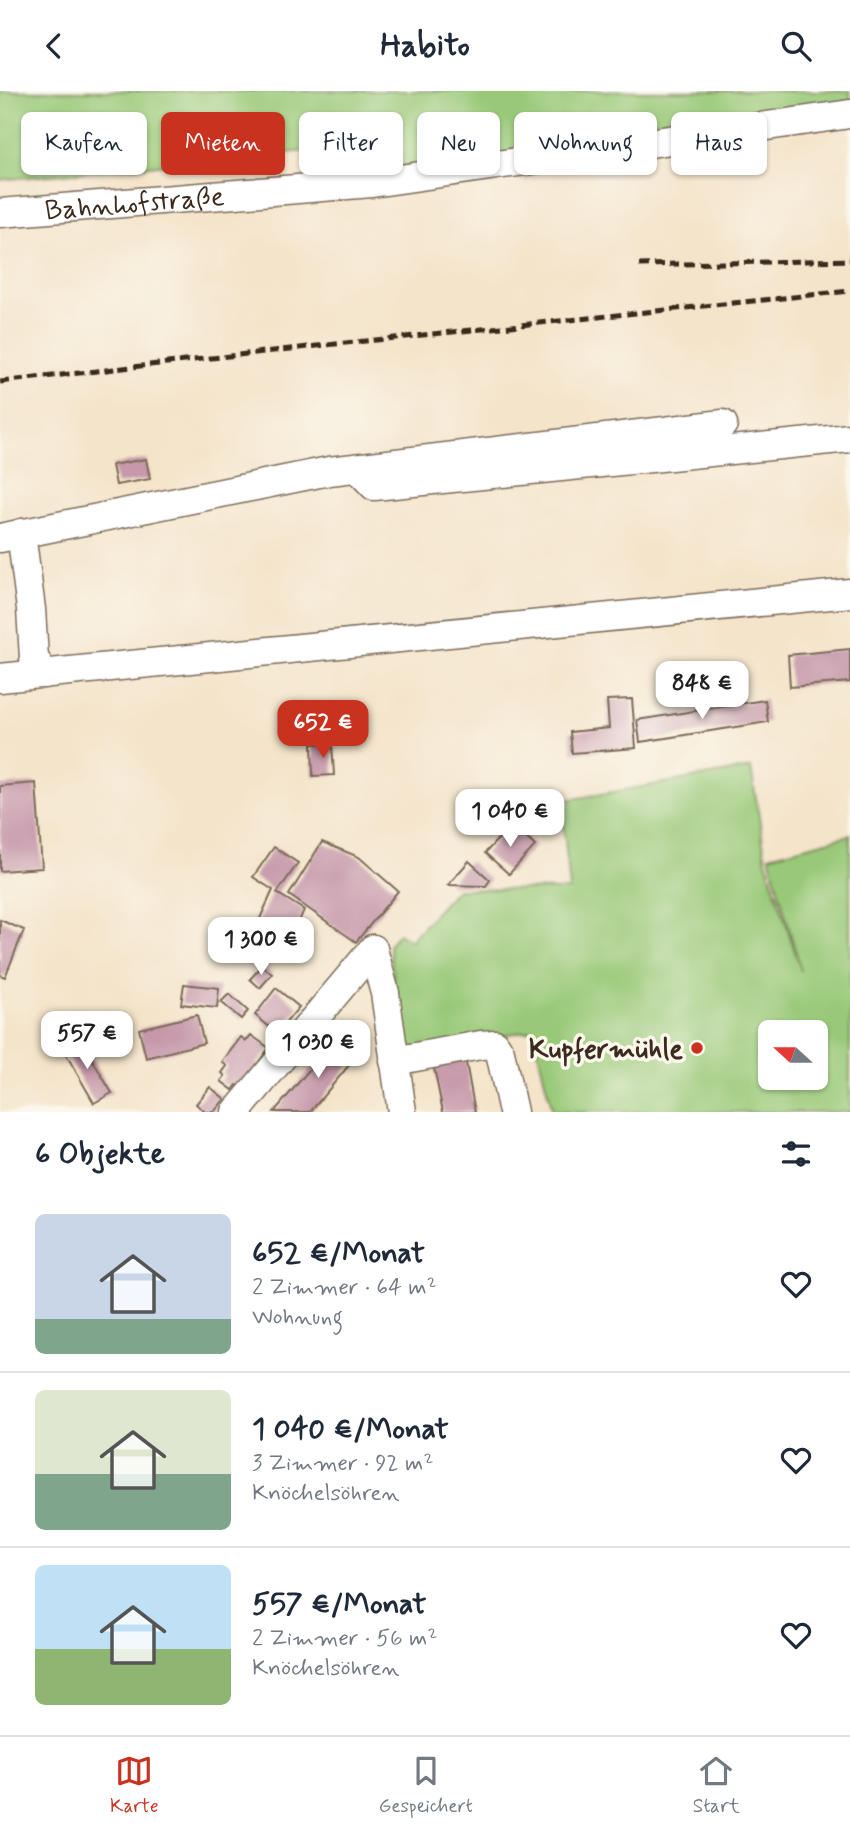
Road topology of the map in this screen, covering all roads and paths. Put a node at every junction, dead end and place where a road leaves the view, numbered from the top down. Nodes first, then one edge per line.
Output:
1 (850, 114) edge
2 (0, 213) edge
3 (723, 424) dead end
4 (850, 439) edge
5 (357, 468) junction
6 (11, 536) edge
7 (850, 593) edge
8 (44, 674) junction
9 (0, 678) edge
10 (394, 1061) junction
11 (236, 1112) edge
12 (402, 1112) edge
13 (513, 1112) edge

1 - 2 street, Bahnhofstraße
3 - 5 street
4 - 5 street
5 - 6 street
6 - 8 street
7 - 8 street
8 - 9 street
10 - 11 street
10 - 12 street
10 - 13 street

